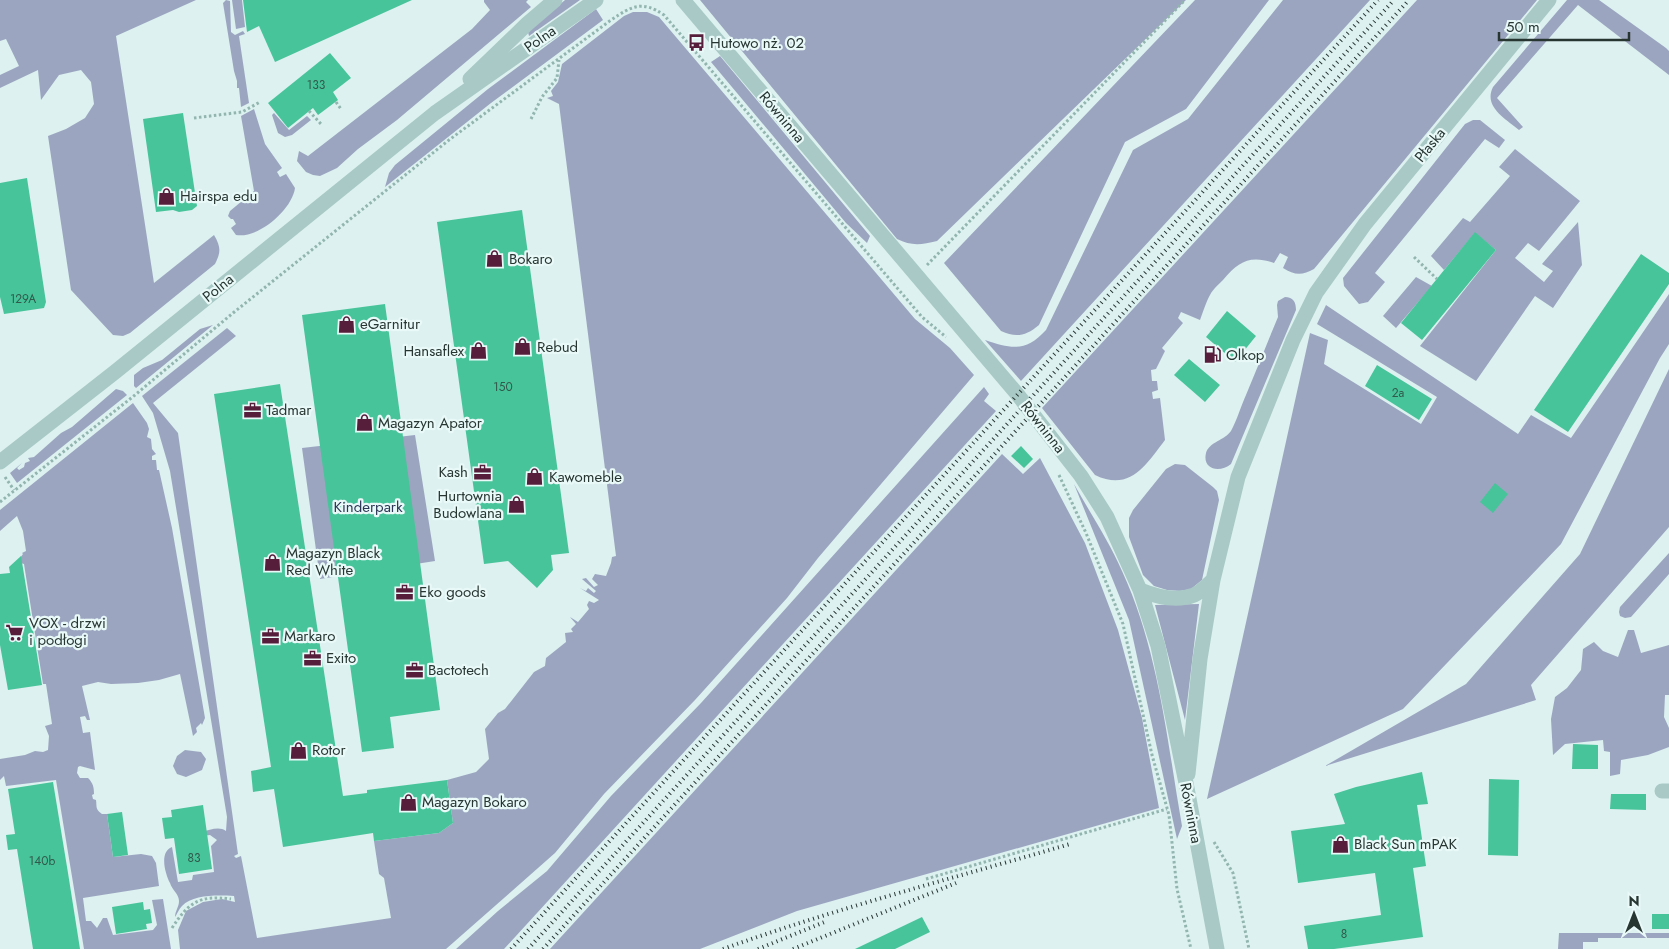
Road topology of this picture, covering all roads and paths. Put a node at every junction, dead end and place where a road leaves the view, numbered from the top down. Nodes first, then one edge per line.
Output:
1 (555, 0) edge
2 (596, 0) edge
3 (683, 0) edge
4 (1185, 0) edge
5 (1549, 0) edge
6 (560, 59) junction
7 (260, 102) dead end
8 (336, 102) dead end
9 (341, 109) dead end
10 (309, 111) dead end
11 (435, 113) junction
12 (194, 118) dead end
13 (531, 119) dead end
14 (321, 124) dead end
15 (1414, 257) dead end
16 (916, 277) junction
17 (1437, 279) dead end
18 (952, 342) dead end
19 (0, 462) edge
20 (1054, 468) dead end
21 (0, 470) edge
22 (14, 490) junction
23 (0, 502) edge
24 (1213, 580) junction
25 (1140, 590) junction
26 (1187, 788) junction
27 (1167, 809) junction
28 (1214, 840) dead end
29 (926, 878) dead end
30 (231, 898) dead end
31 (172, 928) dead end
32 (1191, 949) edge
33 (1217, 949) edge
34 (1249, 949) edge

1 - 11 street, Polna
2 - 11 street, Polna
3 - 16 street, Równinna
4 - 16 path
5 - 24 street, Płaska
6 - 13 path
6 - 18 path
6 - 22 path
7 - 12 path
8 - 9 path
10 - 14 path
11 - 19 street, Polna
15 - 17 path
16 - 25 street, Równinna
20 - 27 path
21 - 22 path
22 - 23 path
24 - 25 street
24 - 26 street, Płaska
25 - 26 street, Równinna
26 - 33 street, Równinna
27 - 29 path
27 - 32 path
28 - 34 path
30 - 31 path

